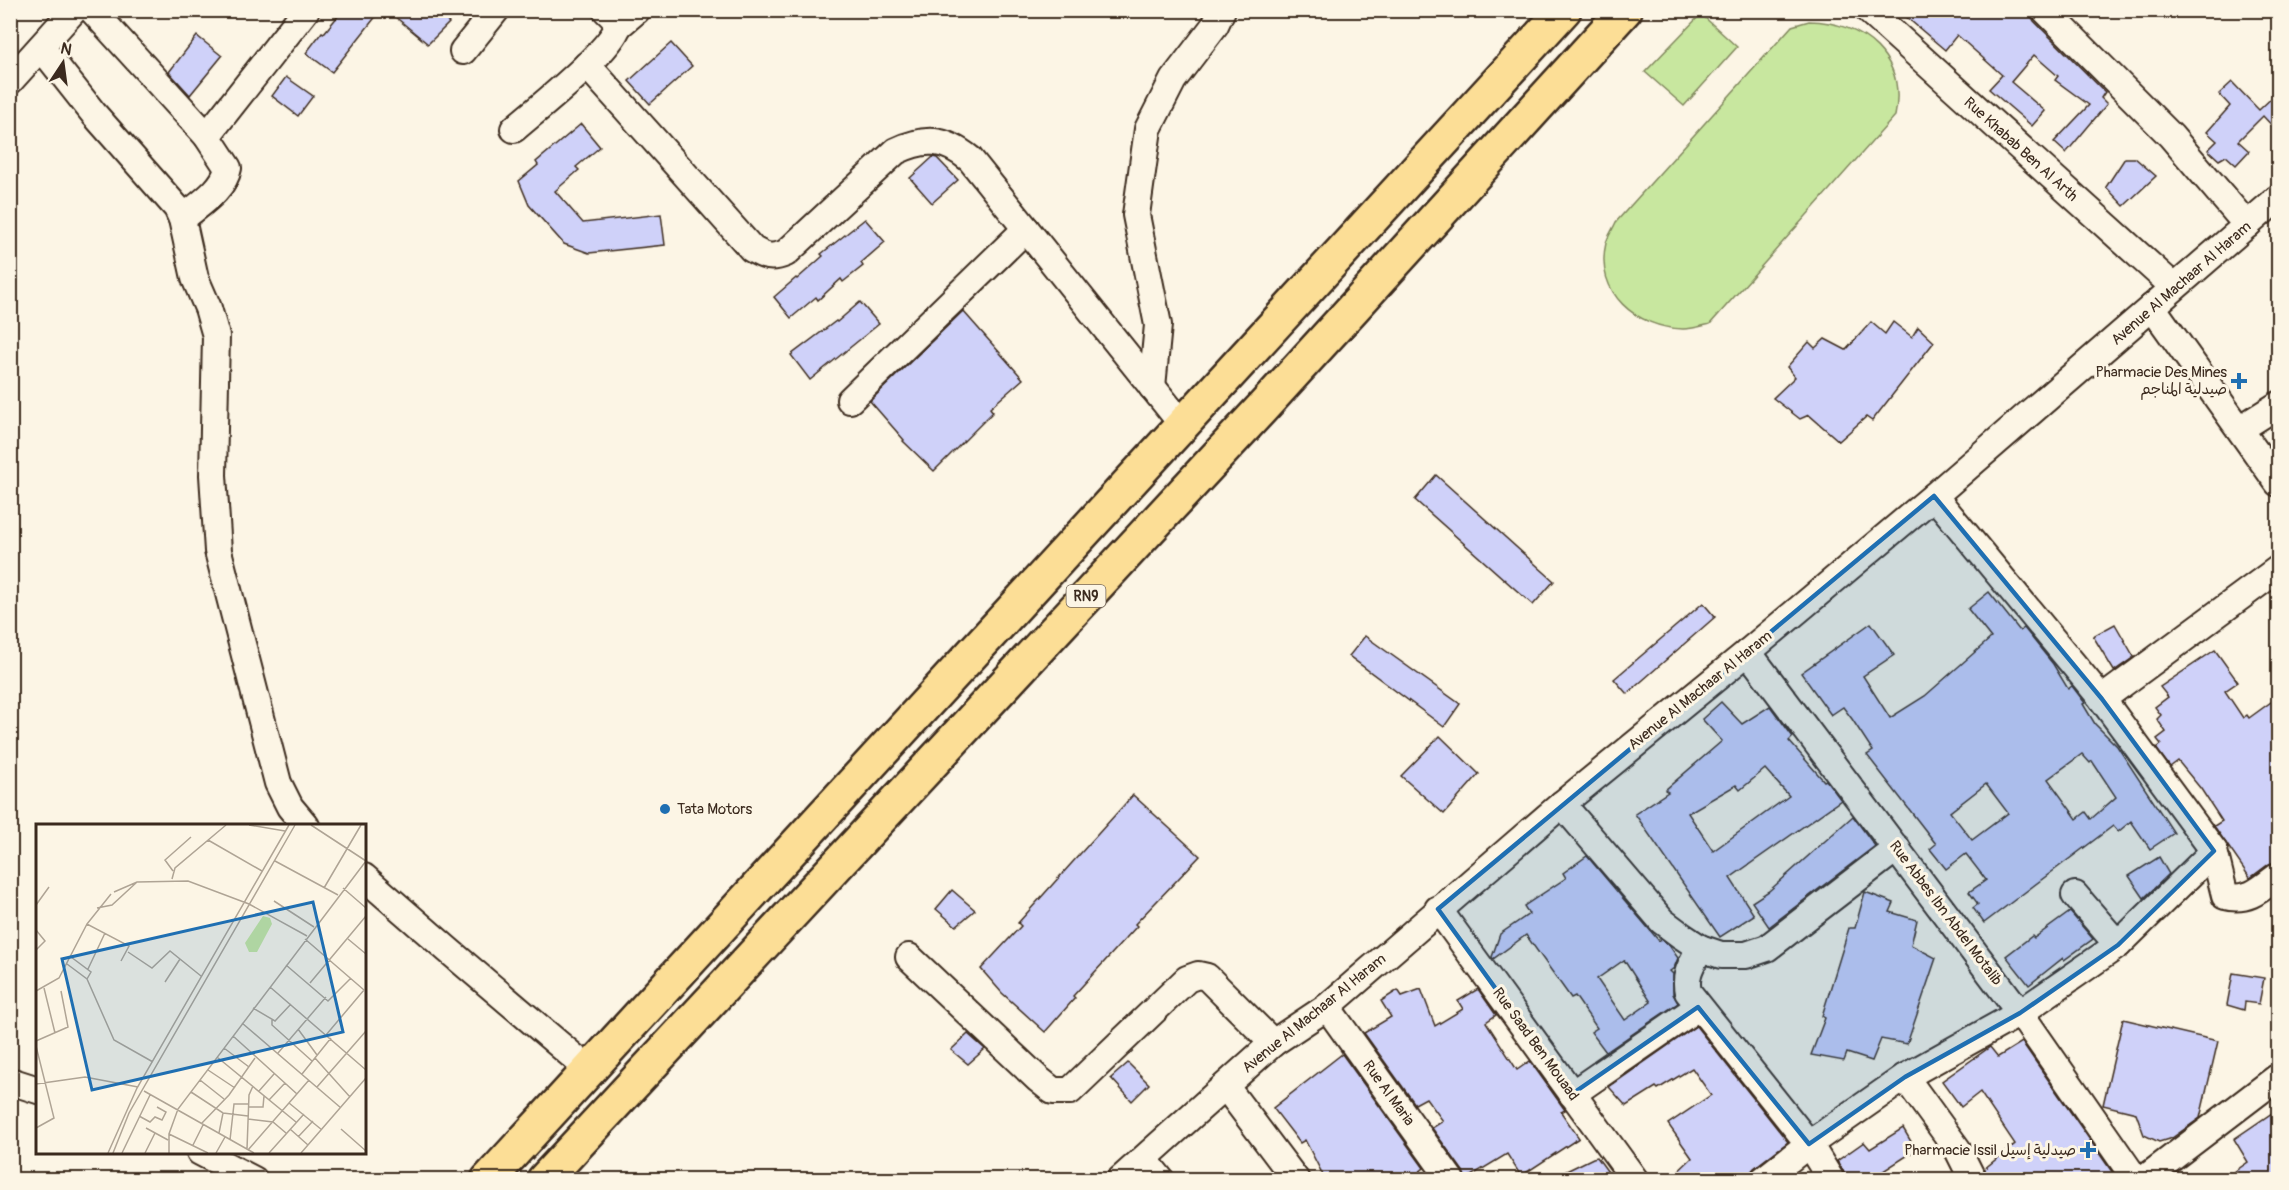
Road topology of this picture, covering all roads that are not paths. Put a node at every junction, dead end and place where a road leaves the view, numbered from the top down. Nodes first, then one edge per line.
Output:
1 (74, 10) edge
2 (92, 10) edge
3 (306, 10) edge
4 (496, 10) edge
5 (1222, 10) edge
6 (1564, 10) edge
7 (1625, 10) edge
8 (1868, 10) edge
9 (2045, 10) edge
10 (621, 16) edge
11 (41, 47) junction
12 (464, 51) dead end
13 (587, 65) junction
14 (10, 81) edge
15 (514, 129) dead end
16 (207, 136) junction
17 (2278, 198) edge
18 (182, 219) junction
19 (2247, 225) junction
20 (1026, 229) junction
21 (2174, 287) junction
22 (2152, 307) junction
23 (1152, 387) junction
24 (850, 400) dead end
25 (2278, 405) edge
26 (1182, 424) junction
27 (2240, 429) junction
28 (2278, 483) edge
29 (1934, 496) junction
30 (2278, 569) edge
31 (1748, 652) junction
32 (2102, 699) junction
33 (1562, 804) junction
34 (305, 824) edge
35 (1897, 848) junction
36 (2214, 851) junction
37 (2278, 876) edge
38 (366, 879) edge
39 (2075, 896) dead end
40 (1438, 909) junction
41 (2118, 945) junction
42 (1700, 948) junction
43 (909, 957) dead end
44 (1327, 1007) junction
45 (1698, 1007) junction
46 (2020, 1013) junction
47 (1273, 1043) junction
48 (588, 1069) junction
49 (1905, 1077) junction
50 (2278, 1077) edge
51 (10, 1081) edge
52 (1226, 1087) junction
53 (36, 1089) edge
54 (1572, 1094) junction
55 (1809, 1144) junction
56 (205, 1154) edge
57 (1144, 1159) junction
58 (259, 1178) edge
59 (488, 1179) edge
60 (544, 1179) edge
61 (1120, 1179) edge
62 (1161, 1179) edge
63 (1296, 1179) edge
64 (1451, 1179) edge
65 (1635, 1179) edge
66 (1762, 1179) edge
67 (1831, 1179) edge
68 (1973, 1179) edge
69 (2136, 1179) edge
70 (2143, 1179) edge

1 - 11 street
2 - 16 street
3 - 16 street
4 - 12 street
5 - 23 street
6 - 26 main road
7 - 60 main road, RN9
8 - 21 street, Rue Khabab Ben Al Arth
9 - 19 street
10 - 13 street
11 - 14 street
11 - 18 street
13 - 15 street
13 - 20 street
16 - 18 street
17 - 19 street, Avenue Al Machaar Al Haram
18 - 34 street
19 - 21 street, Avenue Al Machaar Al Haram
20 - 23 street
20 - 24 street
21 - 22 street, Avenue Al Machaar Al Haram
22 - 27 street
22 - 29 street, Avenue Al Machaar Al Haram
23 - 26 street
25 - 27 street
26 - 48 main road
27 - 28 street
29 - 31 street, Avenue Al Machaar Al Haram
29 - 32 street
30 - 32 street
31 - 33 street, Avenue Al Machaar Al Haram
31 - 35 street, Rue Abbes Ibn Abdel Motalib
32 - 36 street
33 - 40 street, Avenue Al Machaar Al Haram
33 - 42 street
35 - 42 street
35 - 46 street, Rue Abbes Ibn Abdel Motalib
36 - 37 street
36 - 41 street
38 - 48 street
39 - 41 street
40 - 44 street, Avenue Al Machaar Al Haram
40 - 54 street, Rue Saad Ben Mouaad
41 - 46 street
42 - 45 street
43 - 47 street
44 - 47 street, Avenue Al Machaar Al Haram
44 - 64 street, Rue Al Maria
45 - 54 street
45 - 55 street
46 - 49 street
46 - 69 street, Rue Abbes Ibn Abdel Motalib
47 - 52 street, Avenue Al Machaar Al Haram
48 - 59 main road
49 - 55 street
49 - 68 street
50 - 70 street
51 - 53 street
52 - 57 street, Avenue Al Machaar Al Haram
52 - 63 street
54 - 65 street, Rue Saad Ben Mouaad
55 - 66 street
55 - 67 street
56 - 58 street
57 - 61 street, Avenue Al Machaar Al Haram
57 - 62 street

